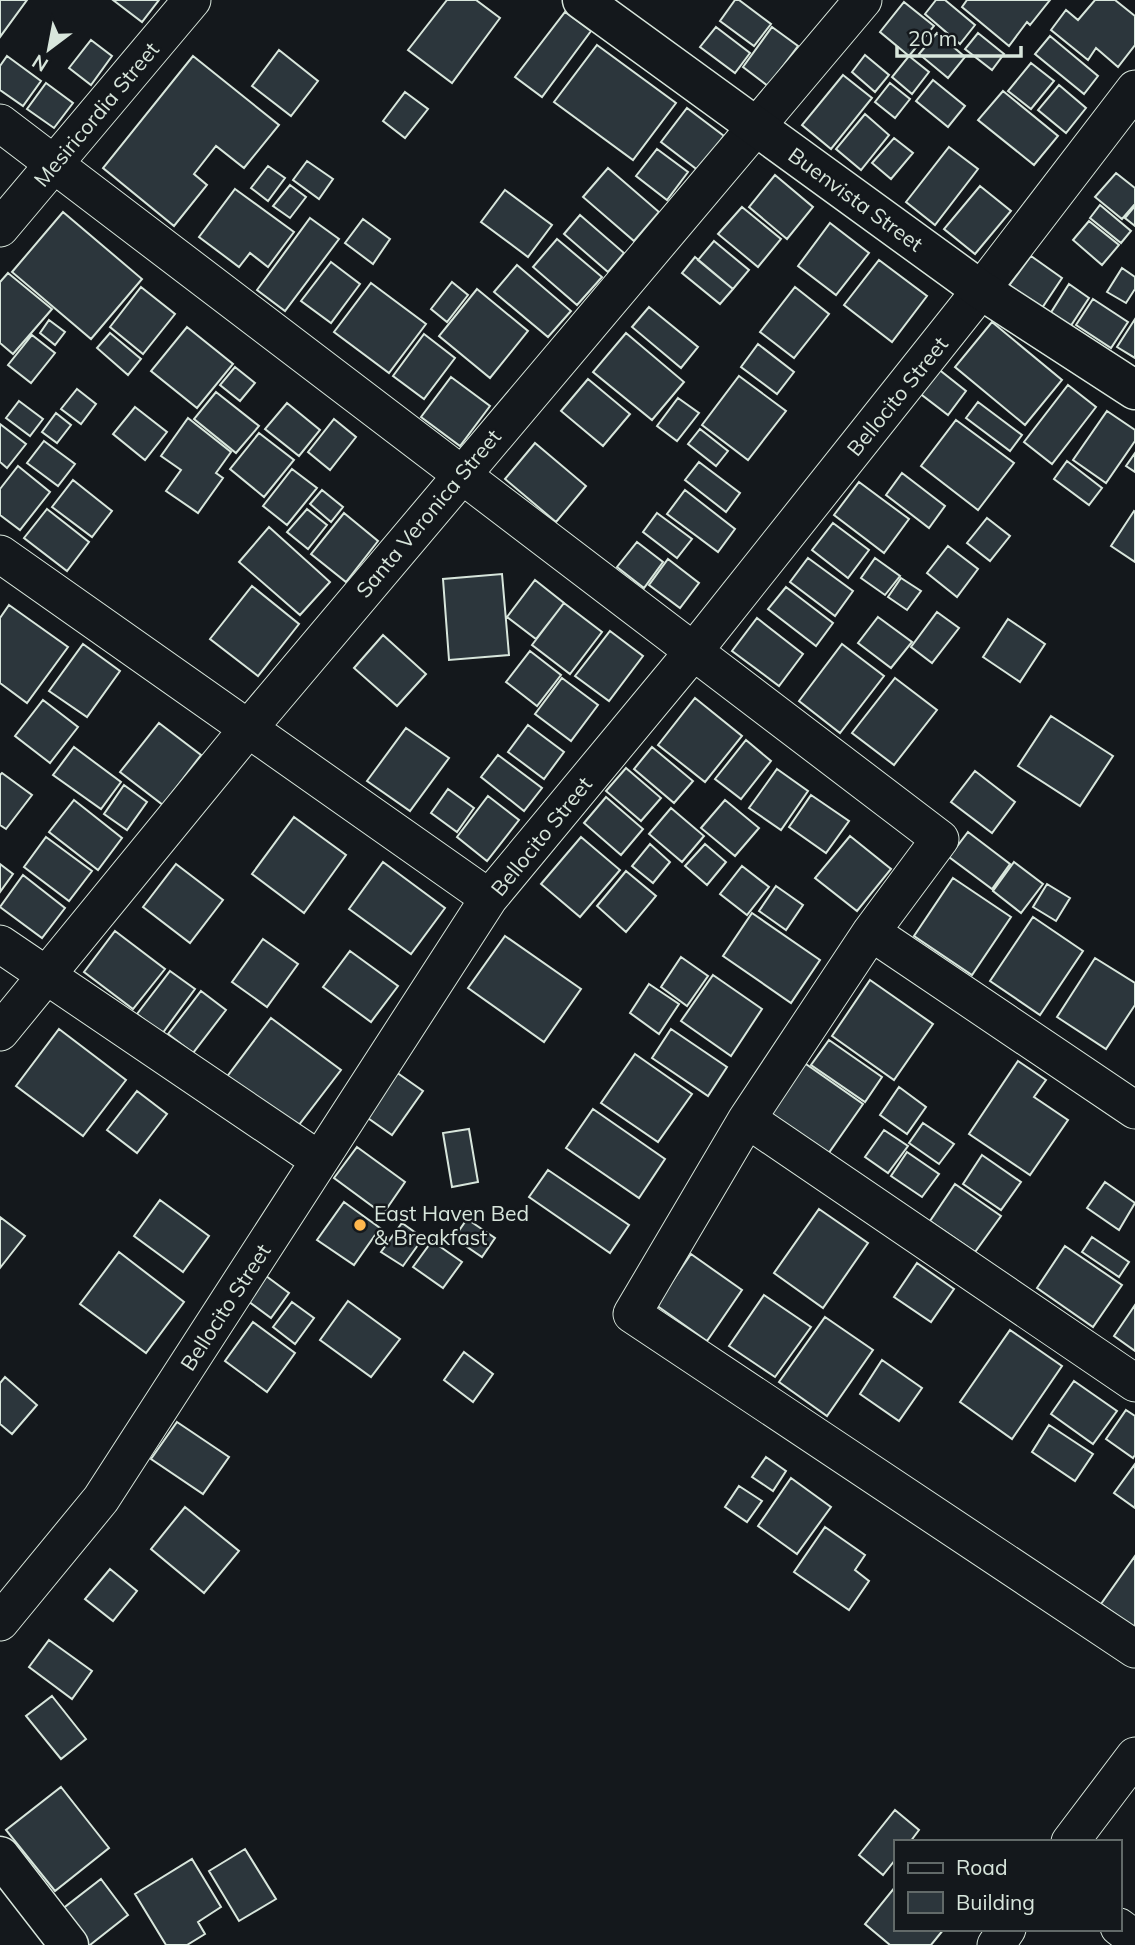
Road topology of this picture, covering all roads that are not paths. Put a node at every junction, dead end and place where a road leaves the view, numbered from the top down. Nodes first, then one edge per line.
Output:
1 (192, 0) edge
2 (583, 0) edge
3 (863, 0) edge
4 (1135, 89) edge
5 (0, 123) edge
6 (758, 127) junction
7 (54, 163) junction
8 (0, 228) edge
9 (981, 290) junction
10 (1135, 390) edge
11 (460, 475) junction
12 (0, 554) edge
13 (693, 652) junction
14 (247, 730) junction
15 (489, 898) junction
16 (871, 932) junction
17 (0, 944) edge
18 (46, 978) junction
19 (0, 1032) edge
20 (1135, 1110) edge
21 (747, 1119) junction
22 (319, 1160) junction
23 (1135, 1383) edge
24 (0, 1622) edge
25 (1135, 1649) edge
26 (1135, 1756) edge
27 (1072, 1840) edge
28 (0, 1856) edge
29 (69, 1945) edge

1 - 7 street, Mesiricordia Street
2 - 6 street, Buenvista Street
3 - 6 street, Santa Veronica Street
4 - 9 street, Bellocito Street
5 - 7 street
6 - 9 street, Buenvista Street
6 - 11 street, Santa Veronica Street
7 - 8 street, Mesiricordia Street
7 - 11 street
9 - 10 street, Buenvista Street
9 - 13 street, Bellocito Street
11 - 13 street
11 - 14 street, Santa Veronica Street
12 - 14 street
13 - 15 street, Bellocito Street
13 - 16 street
14 - 15 street
14 - 18 street, Santa Veronica Street
15 - 22 street, Bellocito Street
16 - 20 street
16 - 21 street
17 - 18 street
18 - 19 street, Santa Veronica Street
18 - 22 street
21 - 23 street
21 - 25 street
22 - 24 street, Bellocito Street
26 - 27 street
28 - 29 street

